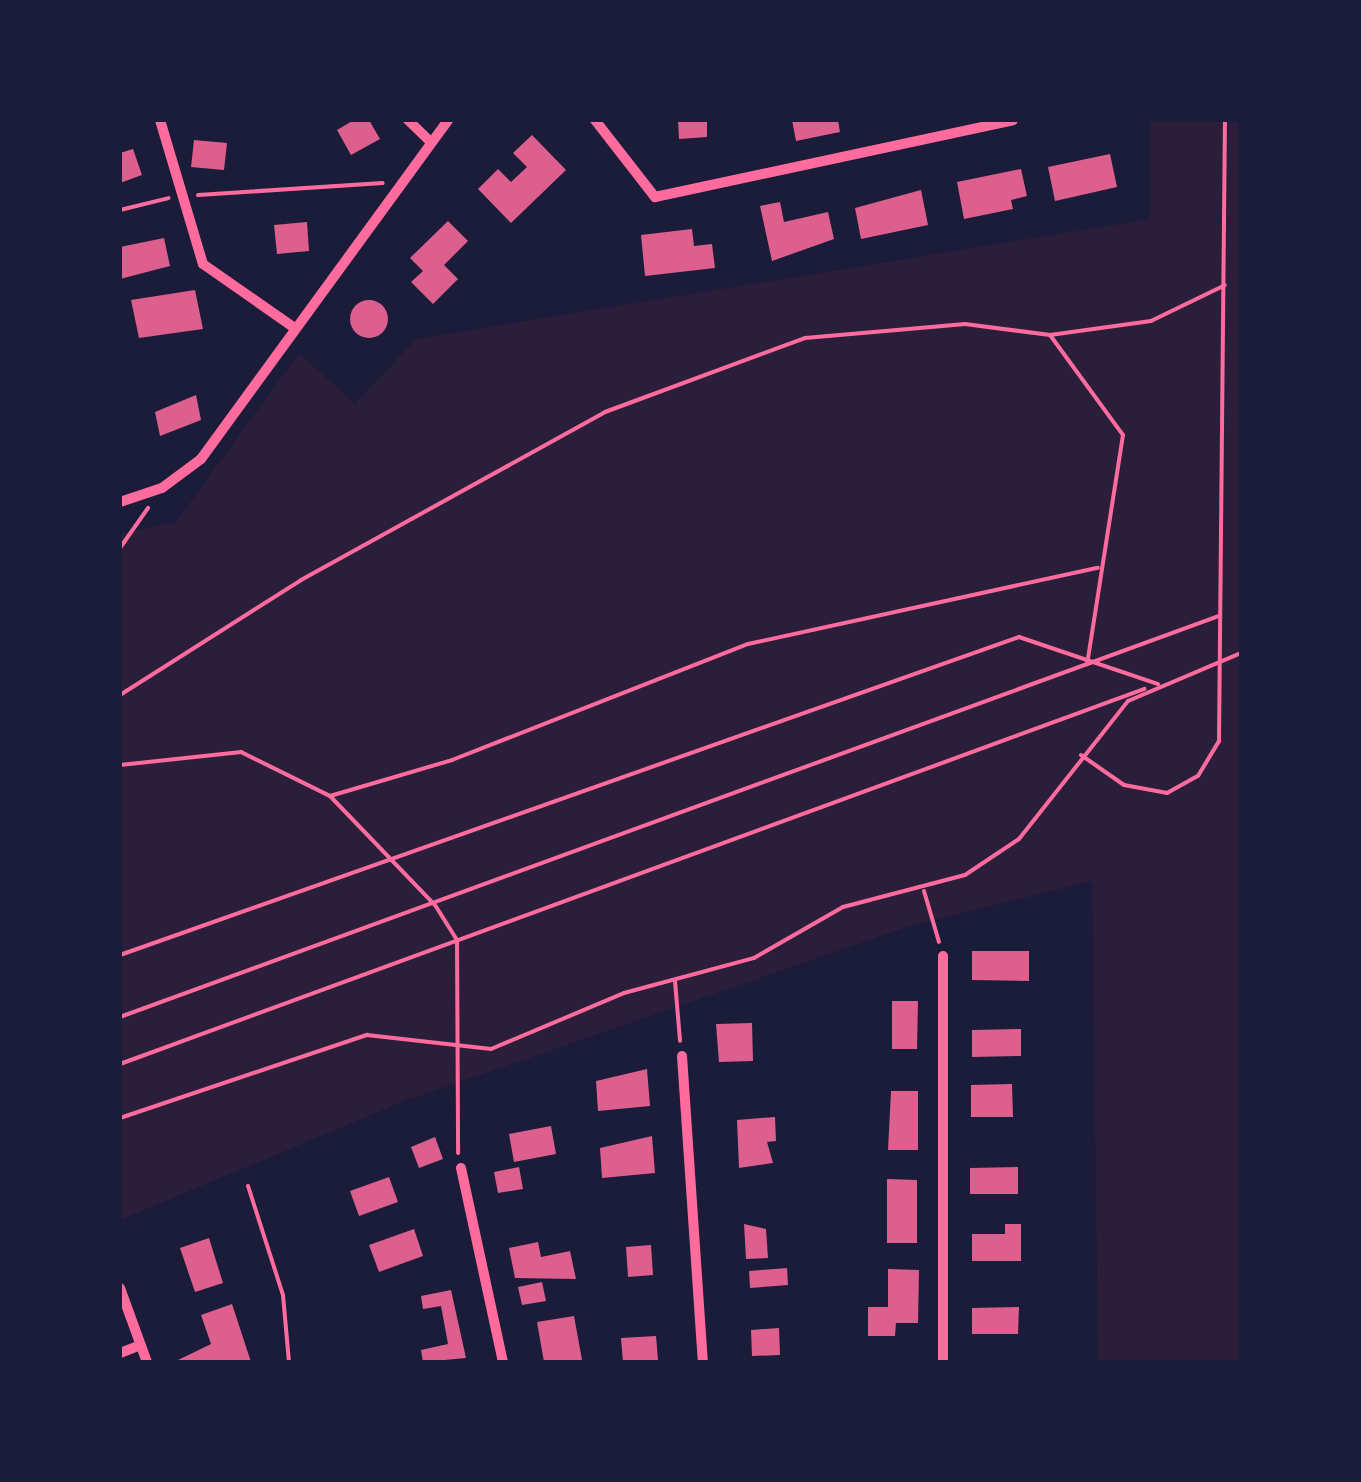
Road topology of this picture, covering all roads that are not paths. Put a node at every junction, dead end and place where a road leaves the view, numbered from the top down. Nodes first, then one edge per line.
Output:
1 (160, 120) edge
2 (408, 120) edge
3 (448, 120) edge
4 (595, 120) edge
5 (1013, 120) edge
6 (431, 142) junction
7 (292, 326) junction
8 (120, 502) edge
9 (943, 956) road end
10 (682, 1056) road end
11 (461, 1168) road end
12 (120, 1288) edge
13 (141, 1345) junction
14 (120, 1353) edge
15 (147, 1362) edge
16 (502, 1362) edge
17 (703, 1362) edge
18 (944, 1362) edge

1 - 7 street
2 - 6 street
3 - 6 street
4 - 5 street
6 - 7 street
7 - 8 street
9 - 18 street
10 - 17 street
11 - 16 street
12 - 13 street
13 - 14 street
13 - 15 street

